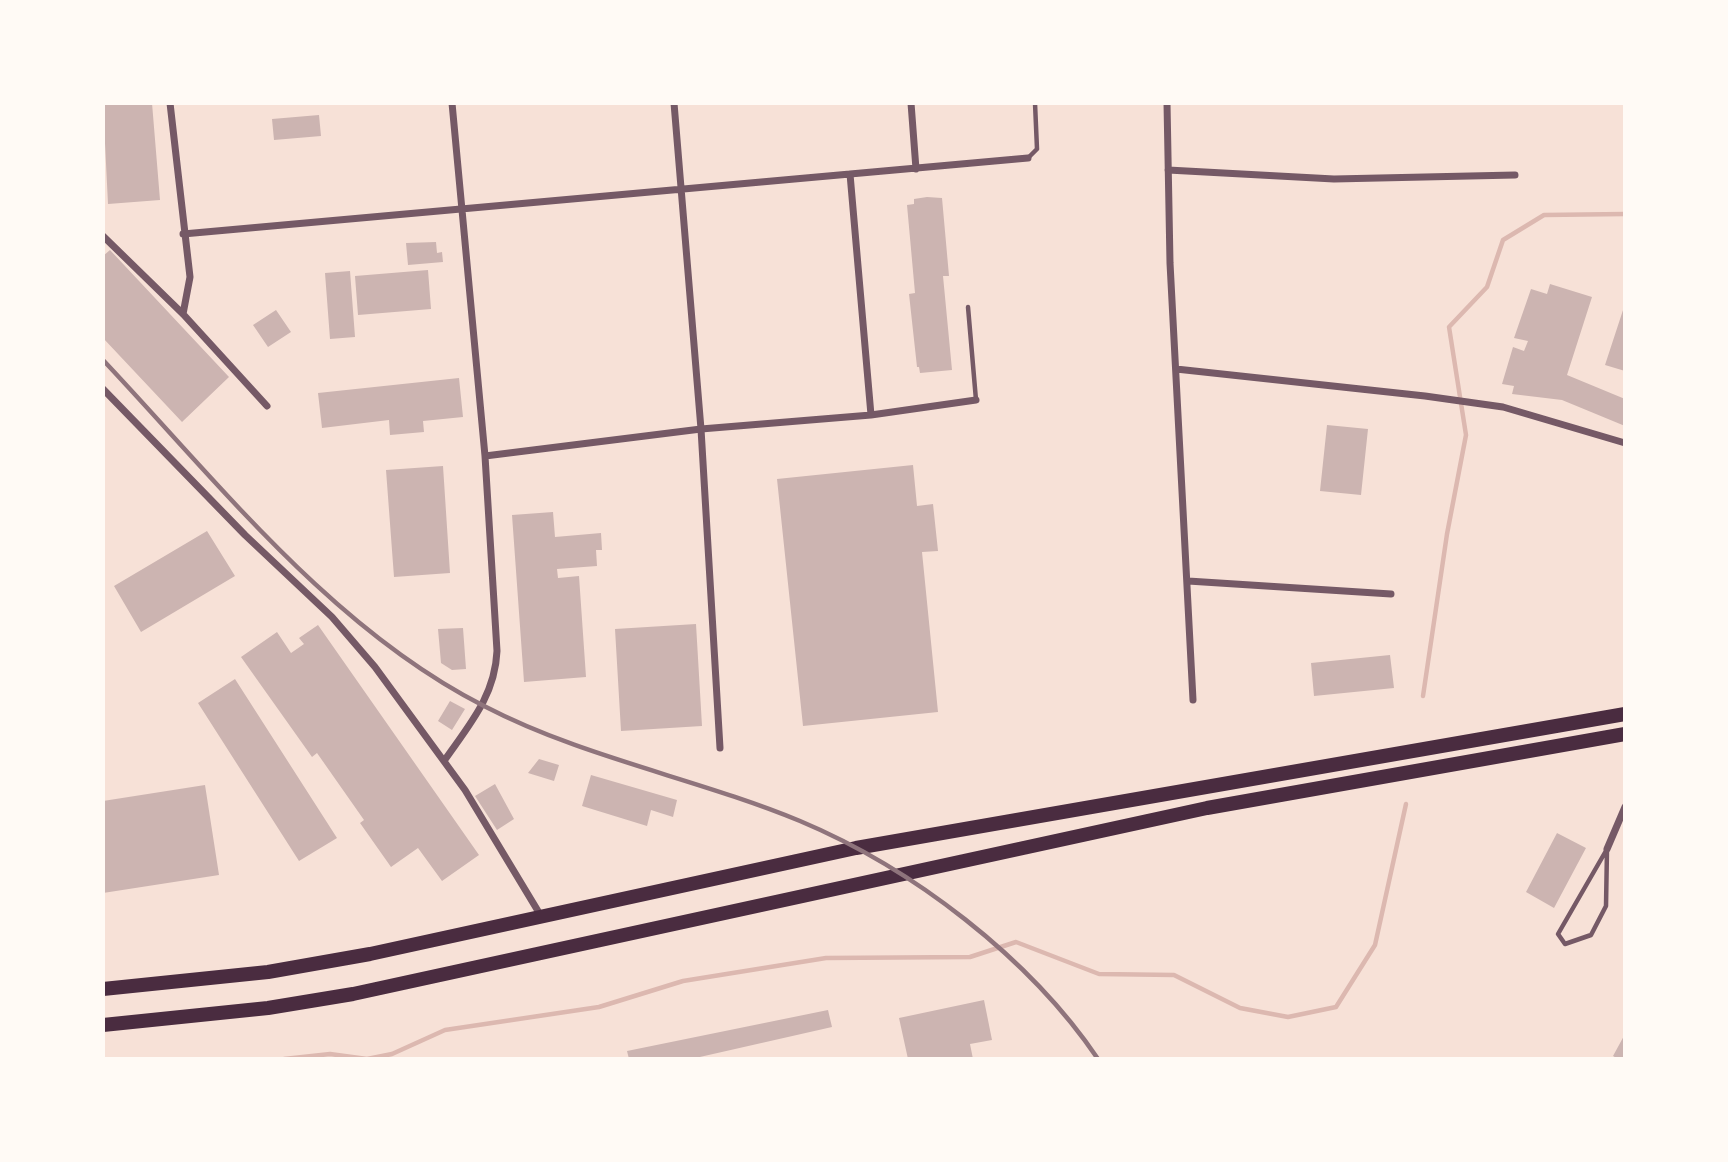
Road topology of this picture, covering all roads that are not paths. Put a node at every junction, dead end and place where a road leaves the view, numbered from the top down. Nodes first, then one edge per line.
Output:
1 (170, 103) edge
2 (452, 103) edge
3 (674, 103) edge
4 (911, 103) edge
5 (1035, 103) edge
6 (1167, 103) edge
7 (1028, 158) joint
8 (916, 169) junction
9 (1168, 170) junction
10 (850, 174) junction
11 (1515, 175) dead end
12 (682, 189) junction
13 (463, 207) junction
14 (183, 234) junction
15 (103, 236) edge
16 (968, 307) dead end
17 (183, 314) junction
18 (1176, 369) junction
19 (103, 390) edge
20 (976, 400) joint
21 (267, 406) dead end
22 (871, 415) junction
23 (701, 429) junction
24 (1625, 443) edge
25 (485, 456) junction
26 (1188, 581) junction
27 (1391, 594) dead end
28 (1193, 700) dead end
29 (1625, 714) edge
30 (1625, 734) edge
31 (720, 748) dead end
32 (443, 761) junction
33 (1625, 807) edge
34 (1607, 849) junction
35 (542, 917) junction
36 (103, 989) edge
37 (103, 1025) edge

1 - 14 street
2 - 13 street
3 - 12 street
4 - 8 street
5 - 7 lane
6 - 9 street
7 - 8 street
8 - 10 street
9 - 11 street
9 - 18 street
10 - 12 street
10 - 22 street
12 - 13 street
12 - 23 street
13 - 14 street
13 - 25 street
14 - 17 street
15 - 17 street
16 - 20 lane
17 - 21 street
18 - 24 street
18 - 26 street
19 - 32 street
20 - 22 street
22 - 23 street
23 - 25 street
23 - 31 street
25 - 32 street
26 - 27 street
26 - 28 street
29 - 35 highway
30 - 37 highway
32 - 35 street
33 - 34 street
34 - 34 lane
35 - 36 highway

